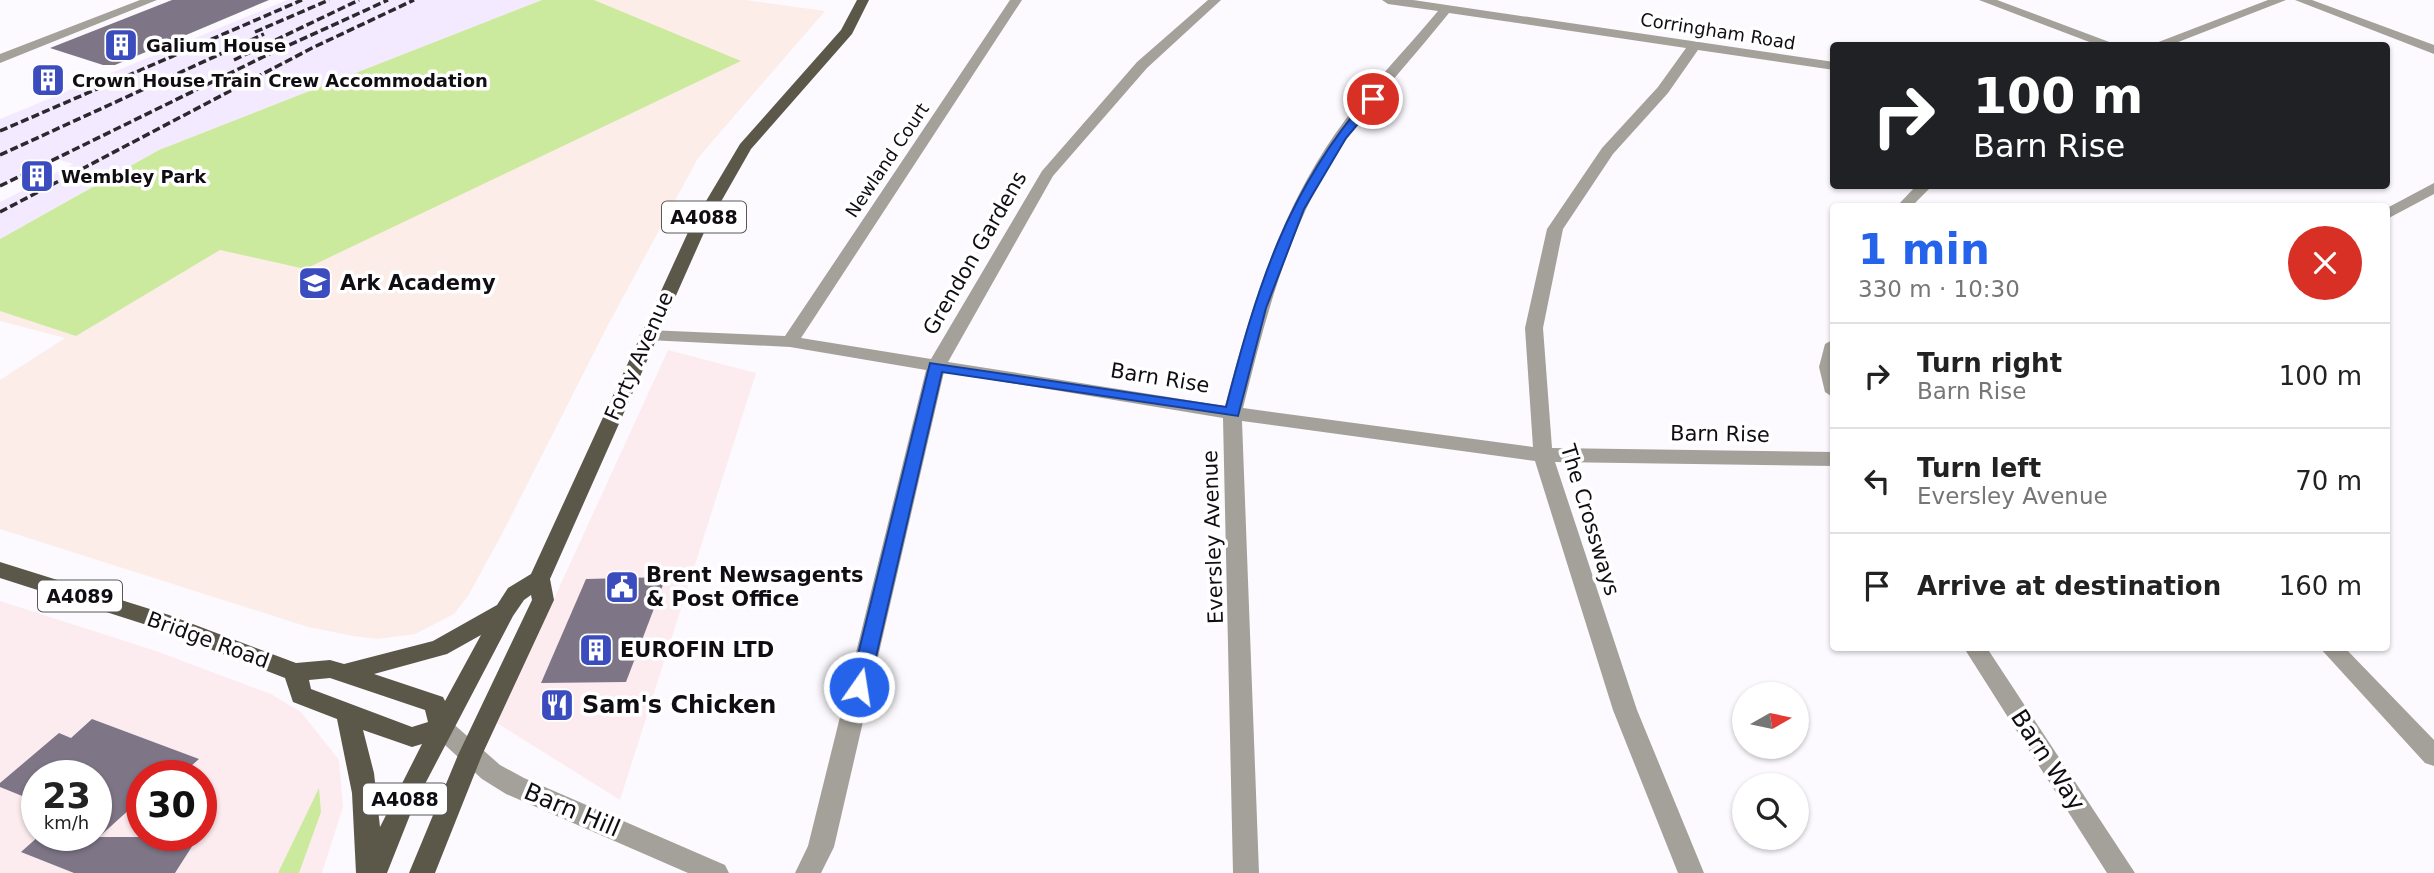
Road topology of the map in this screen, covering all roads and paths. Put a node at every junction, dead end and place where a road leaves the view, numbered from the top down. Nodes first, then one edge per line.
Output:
1 (151, 0) edge
2 (863, 0) edge
3 (1016, 0) edge
4 (1215, 0) edge
5 (1388, 0) edge
6 (1985, 0) edge
7 (2280, 0) edge
8 (2301, 0) edge
9 (1446, 9) junction
10 (2103, 42) edge
11 (2165, 42) edge
12 (1696, 44) junction
13 (2434, 50) edge
14 (0, 59) edge
15 (1830, 65) edge
16 (2434, 188) edge
17 (1921, 189) edge
18 (1907, 203) edge
19 (2390, 212) edge
20 (648, 335) junction
21 (790, 342) junction
22 (936, 366) junction
23 (1233, 413) junction
24 (1543, 455) junction
25 (1830, 458) edge
26 (0, 570) edge
27 (539, 579) junction
28 (505, 611) junction
29 (1977, 651) edge
30 (2335, 651) edge
31 (295, 672) junction
32 (345, 674) junction
33 (348, 714) junction
34 (441, 727) junction
35 (470, 755) junction
36 (2434, 756) edge
37 (371, 873) edge
38 (422, 873) edge
39 (716, 873) edge
40 (808, 873) edge
41 (1246, 873) edge
42 (1691, 873) edge
43 (2122, 873) edge

1 - 14 street
2 - 20 main road, Forty Avenue / A4088
3 - 21 street, Newland Court
4 - 22 street, Grendon Gardens
5 - 9 street, Corringham Road
6 - 10 street
7 - 11 street
8 - 13 street
9 - 12 street, Corringham Road
9 - 23 street, Eversley Avenue
12 - 15 street, Corringham Road
12 - 24 street, The Crossways
16 - 19 street
17 - 18 street
20 - 21 street, Barn Rise
20 - 27 main road, Forty Avenue / A4088
21 - 22 street, Barn Rise
22 - 23 street, Barn Rise
22 - 40 street, Grendon Gardens
23 - 24 street, Barn Rise
23 - 41 street, Eversley Avenue
24 - 25 street, Barn Rise
24 - 42 street, The Crossways
26 - 31 main road, Bridge Road / A4089
27 - 28 main road, Forty Avenue / A4088
27 - 35 main road
28 - 32 main road
28 - 34 main road, Forty Avenue / A4088
29 - 43 street, Barn Way
30 - 36 street
31 - 32 main road, Bridge Road / A4089
31 - 33 main road, Bridge Road
32 - 34 main road, Bridge Road / A4089
33 - 34 main road, Bridge Road
33 - 37 main road
34 - 35 street, Barn Hill
34 - 37 main road, A4088
35 - 38 main road
35 - 39 street, Barn Hill

